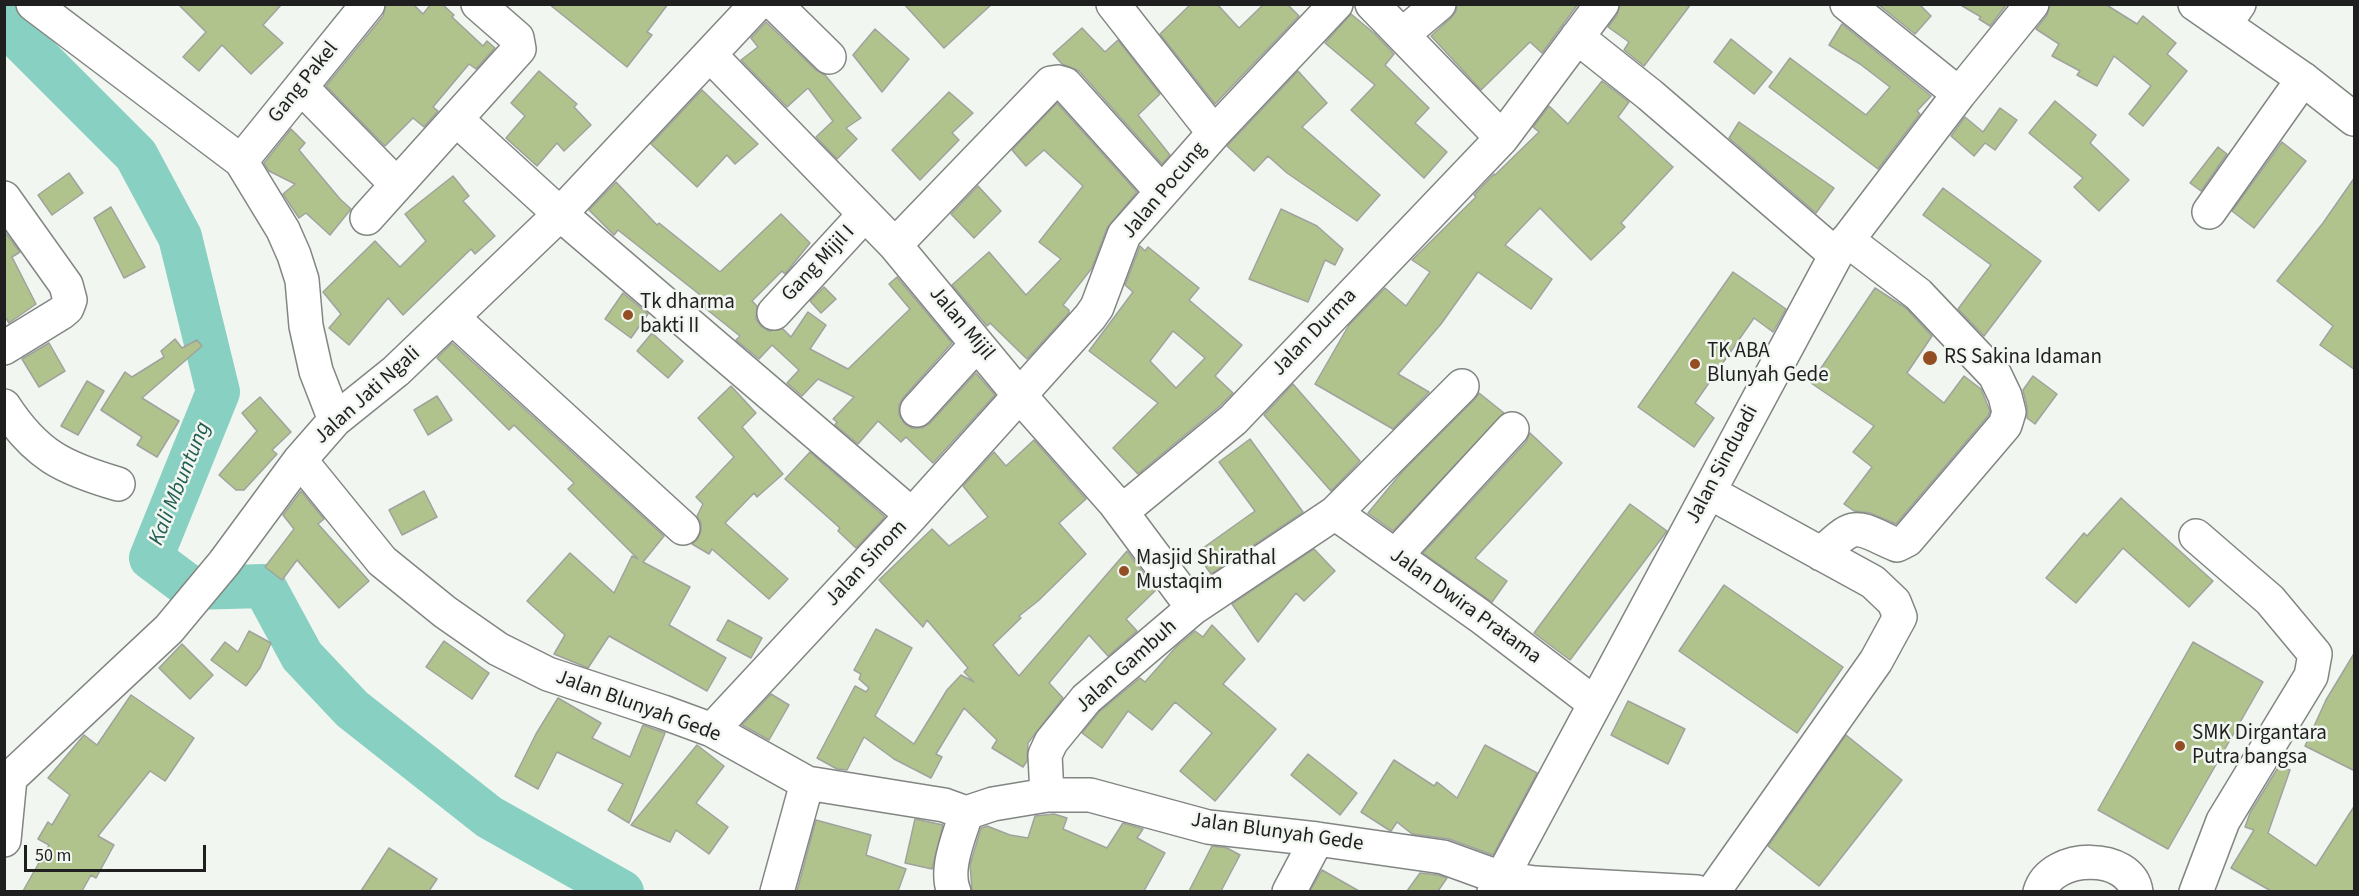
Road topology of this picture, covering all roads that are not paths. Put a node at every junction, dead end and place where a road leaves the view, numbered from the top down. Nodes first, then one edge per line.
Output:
1 (33, 4) edge
2 (478, 4) edge
3 (757, 4) edge
4 (775, 4) edge
5 (1113, 4) edge
6 (1336, 4) edge
7 (1372, 4) edge
8 (1439, 4) edge
9 (1602, 4) edge
10 (1847, 4) edge
11 (2032, 4) edge
12 (2195, 4) edge
13 (354, 9) edge
14 (2232, 14) edge
15 (1402, 35) junction
16 (1577, 37) junction
17 (710, 55) junction
18 (829, 57) dead end
19 (2303, 79) junction
20 (301, 87) junction
21 (1959, 94) junction
22 (2355, 119) edge
23 (457, 120) junction
24 (1214, 133) junction
25 (1502, 138) junction
26 (241, 161) junction
27 (396, 184) junction
28 (1162, 192) junction
29 (4, 198) edge
30 (2209, 212) dead end
31 (560, 214) junction
32 (865, 214) junction
33 (367, 218) dead end
34 (895, 245) junction
35 (1841, 248) junction
36 (774, 314) dead end
37 (453, 318) junction
38 (977, 344) junction
39 (4, 348) edge
40 (1462, 386) dead end
41 (1020, 396) junction
42 (4, 406) edge
43 (917, 410) dead end
44 (335, 420) junction
45 (1512, 429) dead end
46 (300, 460) junction
47 (118, 484) dead end
48 (1709, 492) junction
49 (1114, 502) junction
50 (1335, 513) junction
51 (912, 516) junction
52 (683, 528) dead end
53 (2196, 536) dead end
54 (1821, 554) junction
55 (1396, 555) junction
56 (1194, 608) junction
57 (1594, 703) junction
58 (712, 730) junction
59 (7, 776) edge
60 (807, 783) junction
61 (1047, 795) junction
62 (966, 813) junction
63 (1317, 839) junction
64 (4, 840) edge
65 (1498, 885) edge
66 (777, 891) edge
67 (954, 891) edge
68 (1289, 891) edge
69 (1697, 891) edge
70 (1713, 891) edge
71 (2040, 891) edge
72 (2136, 891) edge
73 (2196, 891) edge

1 - 26 street
2 - 23 street
3 - 17 street, Jalan Jati Ngali
4 - 18 street
5 - 24 street
6 - 24 street, Jalan Pocung
7 - 15 street
8 - 15 street
9 - 16 street, Jalan Durma
10 - 21 street
11 - 21 street, Jalan Sinduadi
12 - 14 street
13 - 20 street, Gang Pakel
14 - 19 street
15 - 25 street
16 - 25 street, Jalan Durma
16 - 35 street
17 - 31 street, Jalan Jati Ngali
17 - 32 street, Jalan Mijil
19 - 22 street
19 - 30 street
20 - 26 street, Gang Pakel
20 - 27 street
21 - 35 street, Jalan Sinduadi
23 - 27 street
23 - 31 street
24 - 28 street, Jalan Pocung
25 - 49 street, Jalan Durma
26 - 44 street
27 - 33 street
28 - 34 street
28 - 41 street, Jalan Pocung
29 - 39 street
31 - 37 street, Jalan Jati Ngali
31 - 51 street
32 - 34 street, Jalan Mijil
32 - 36 street, Gang Mijil I
34 - 38 street, Jalan Mijil
35 - 48 street, Jalan Sinduadi
35 - 54 street
37 - 44 street, Jalan Jati Ngali
37 - 52 street
38 - 41 street, Jalan Mijil
38 - 43 street
40 - 50 street, Jalan Gambuh
41 - 49 street, Jalan Mijil
41 - 51 street, Jalan Sinom
42 - 47 street
44 - 46 street, Jalan Jati Ngali
45 - 55 street
46 - 58 street, Jalan Blunyah Gede
46 - 59 street, Jalan Jati Ngali
48 - 54 street
48 - 57 street, Jalan Sinduadi
49 - 56 street, Jalan Mijil
50 - 55 street, Jalan Dwira Pratama
50 - 56 street, Jalan Gambuh
51 - 58 street, Jalan Sinom
53 - 73 street
54 - 70 street
55 - 57 street, Jalan Dwira Pratama
56 - 61 street, Jalan Gambuh
57 - 65 street, Jalan Sinduadi
58 - 60 street, Jalan Blunyah Gede
59 - 64 street, Jalan Jati Ngali
60 - 62 street, Jalan Blunyah Gede
60 - 66 street
61 - 62 street, Jalan Blunyah Gede
61 - 63 street, Jalan Blunyah Gede
62 - 67 street
63 - 65 street, Jalan Blunyah Gede
63 - 68 street
65 - 69 street, Jalan Blunyah Gede
71 - 72 street

